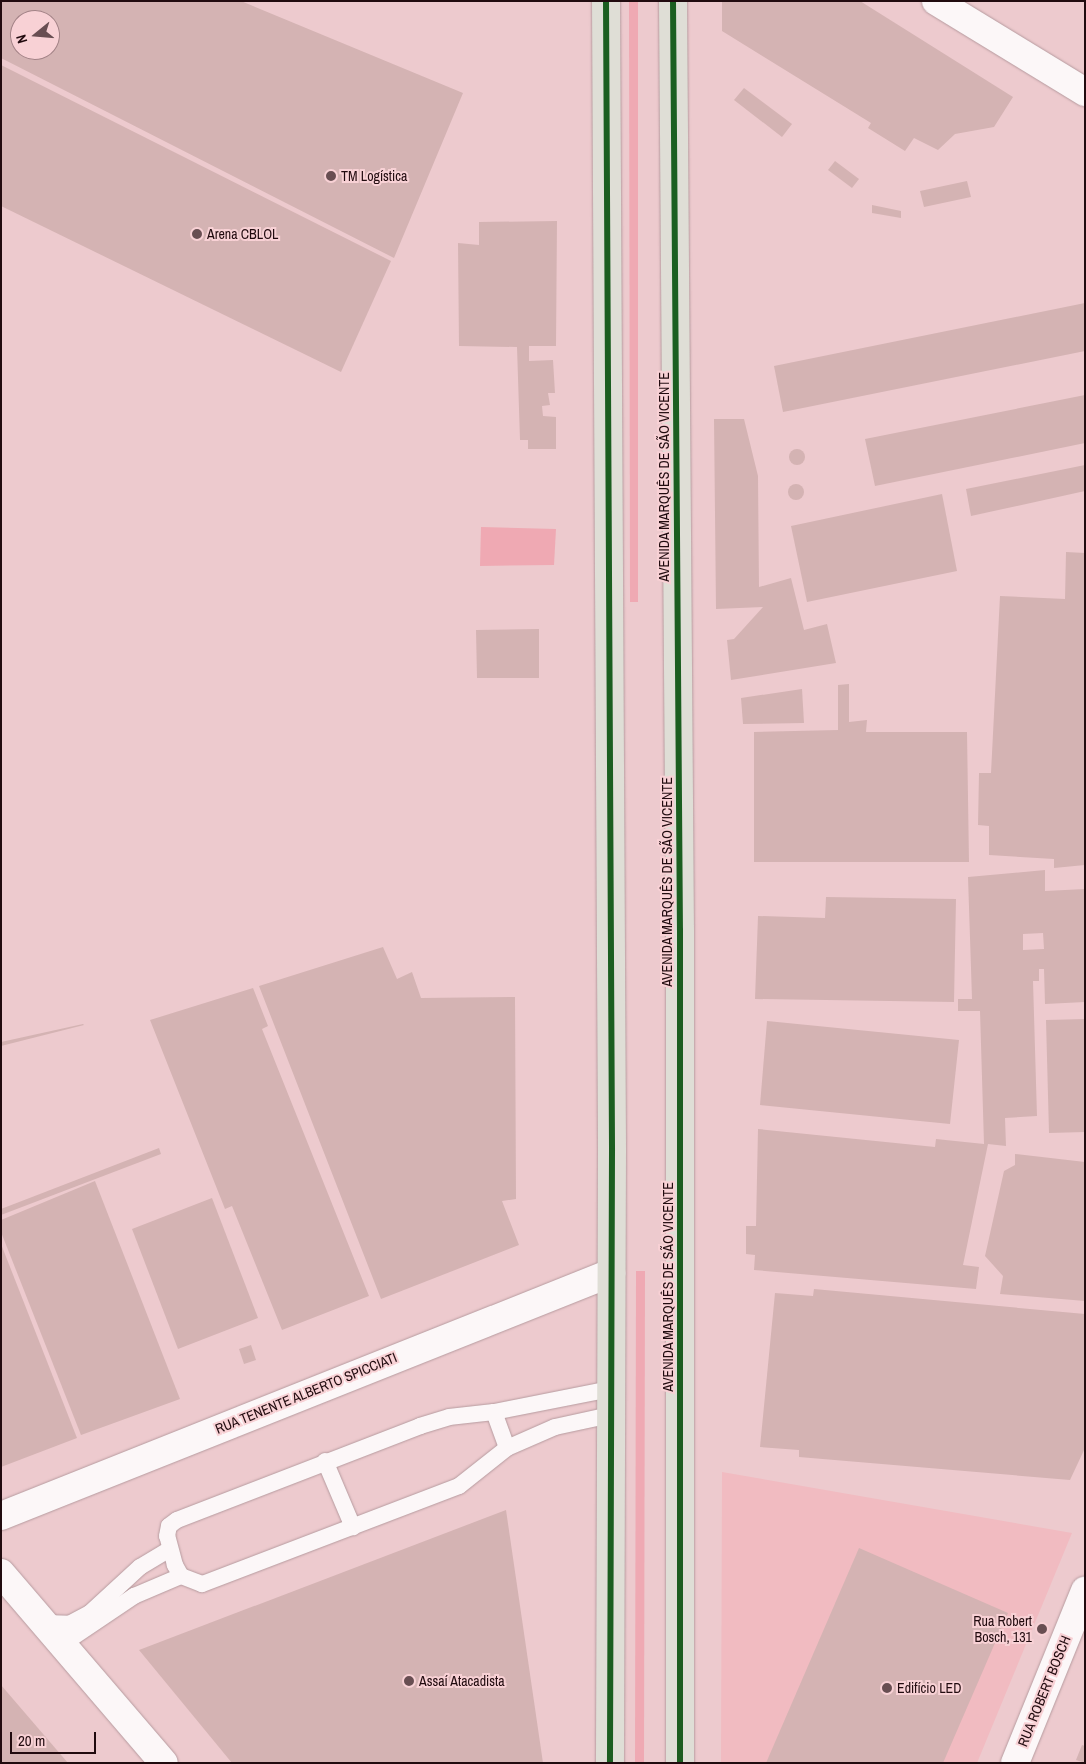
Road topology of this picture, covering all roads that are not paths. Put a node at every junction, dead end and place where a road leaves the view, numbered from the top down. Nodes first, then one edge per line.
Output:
1 (606, 1) edge
2 (673, 1) edge
3 (936, 1) edge
4 (1085, 92) edge
5 (611, 1273) junction
6 (610, 1402) junction
7 (494, 1412) junction
8 (507, 1448) junction
9 (325, 1461) junction
10 (1, 1516) edge
11 (353, 1527) junction
12 (168, 1550) junction
13 (1, 1573) edge
14 (181, 1576) junction
15 (1085, 1591) edge
16 (45, 1623) junction
17 (63, 1644) junction
18 (164, 1763) edge
19 (610, 1763) edge
20 (680, 1763) edge
21 (1015, 1763) edge

1 - 5 main road
2 - 20 main road, AVENIDA MARQUÊS DE SÃO VICENTE
3 - 4 street
5 - 6 main road
5 - 10 street, RUA TENENTE ALBERTO SPICCIATI
6 - 7 lane
6 - 8 lane
6 - 19 main road
7 - 8 lane
7 - 9 lane
8 - 11 lane
9 - 11 lane
9 - 12 lane
11 - 14 lane
12 - 14 lane
12 - 16 lane
13 - 16 street
14 - 17 lane
15 - 21 street, RUA ROBERT BOSCH
16 - 17 street
17 - 18 street

